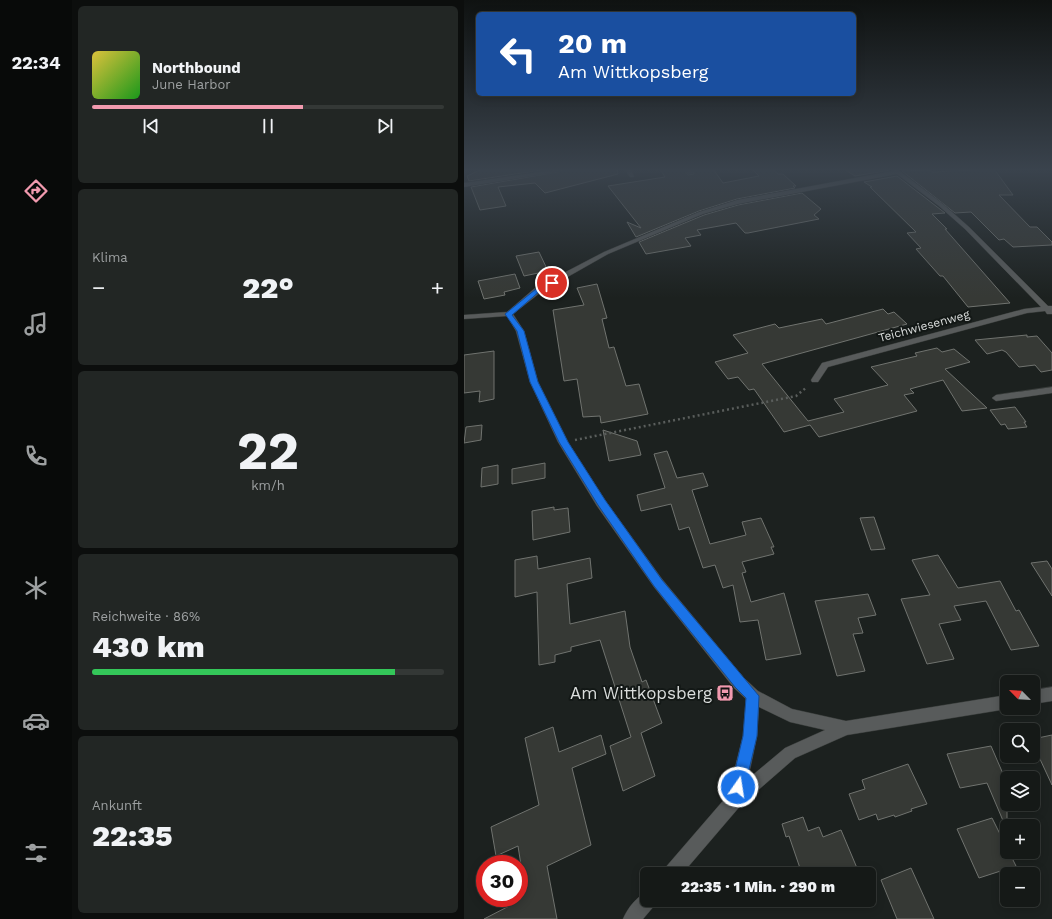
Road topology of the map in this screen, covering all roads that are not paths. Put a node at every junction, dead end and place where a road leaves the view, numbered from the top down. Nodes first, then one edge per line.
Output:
1 (705, 212) edge
2 (949, 212) edge
3 (1051, 310) edge
4 (509, 314) junction
5 (464, 318) edge
6 (815, 380) road end
7 (1052, 390) edge
8 (996, 398) dead end
9 (1052, 694) edge
10 (753, 696) junction
11 (1040, 696) edge
12 (1000, 703) edge
13 (846, 728) junction
14 (735, 799) junction
15 (677, 867) edge
16 (642, 907) edge
17 (632, 919) edge

1 - 4 street
2 - 3 street
3 - 6 street, Teichwiesenweg
4 - 5 street
4 - 10 street
7 - 8 street
9 - 11 street
10 - 13 street
10 - 14 street
12 - 13 street
13 - 14 street
14 - 15 street
16 - 17 street

